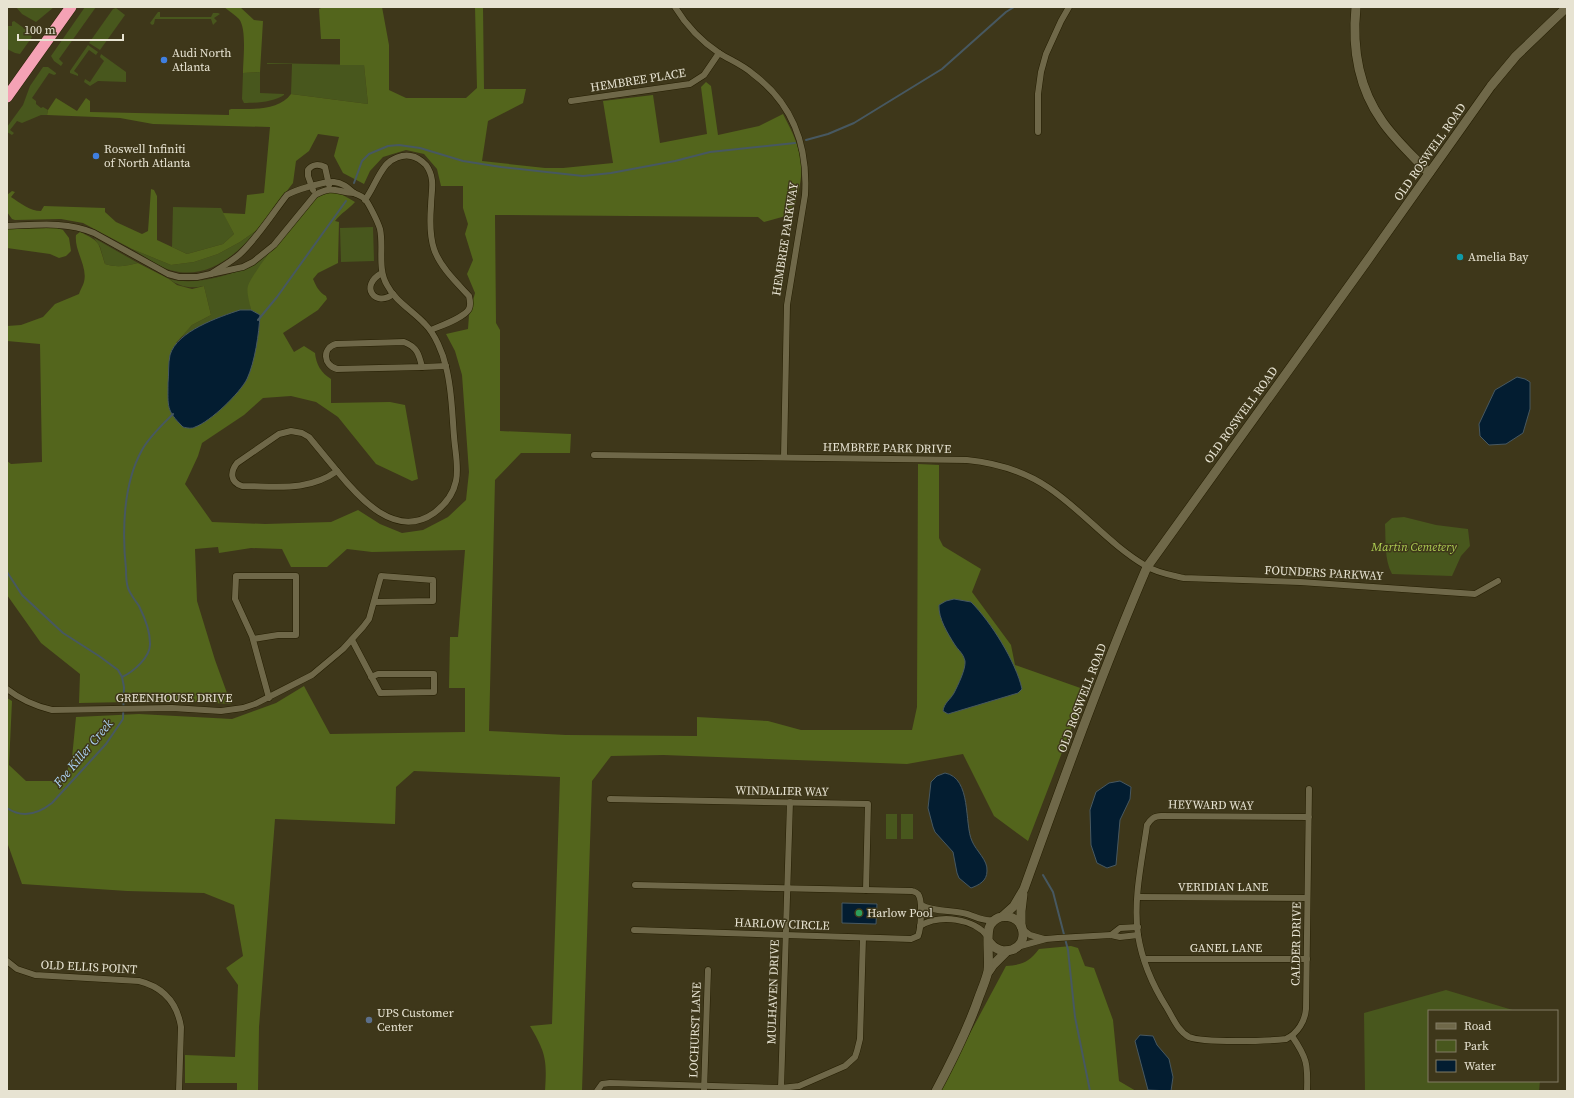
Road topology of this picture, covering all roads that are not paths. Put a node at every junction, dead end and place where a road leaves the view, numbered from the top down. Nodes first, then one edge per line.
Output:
1 (71, 7) edge
2 (675, 7) edge
3 (1069, 7) edge
4 (1356, 7) edge
5 (1567, 7) edge
6 (719, 53) junction
7 (7, 97) edge
8 (571, 101) dead end
9 (1038, 132) dead end
10 (1430, 173) junction
11 (329, 185) junction
12 (311, 187) junction
13 (315, 195) junction
14 (365, 200) junction
15 (7, 226) edge
16 (382, 273) junction
17 (211, 274) junction
18 (393, 294) junction
19 (430, 330) junction
20 (446, 366) junction
21 (422, 367) junction
22 (594, 455) dead end
23 (784, 457) junction
24 (337, 471) junction
25 (1147, 566) junction
26 (1498, 581) dead end
27 (374, 602) junction
28 (253, 639) junction
29 (352, 640) junction
30 (371, 676) junction
31 (7, 689) edge
32 (269, 698) junction
33 (1309, 789) dead end
34 (610, 799) dead end
35 (790, 802) junction
36 (1308, 817) junction
37 (635, 885) dead end
38 (787, 888) junction
39 (1024, 888) junction
40 (866, 890) junction
41 (1138, 898) junction
42 (1307, 898) junction
43 (921, 905) junction
44 (1003, 916) junction
45 (993, 920) junction
46 (920, 926) junction
47 (1138, 927) junction
48 (1022, 928) junction
49 (634, 930) dead end
50 (1111, 934) junction
51 (786, 935) junction
52 (1138, 935) junction
53 (863, 938) junction
54 (988, 938) junction
55 (1046, 939) junction
56 (1017, 947) junction
57 (1007, 951) junction
58 (1144, 960) junction
59 (1307, 960) junction
60 (7, 961) edge
61 (708, 970) dead end
62 (988, 972) junction
63 (1292, 1036) junction
64 (704, 1088) edge
65 (781, 1089) edge
66 (178, 1091) edge
67 (597, 1091) edge
68 (936, 1091) edge
69 (1308, 1091) edge

1 - 7 highway
2 - 6 street, HEMBREE PARKWAY
3 - 9 street
4 - 10 street
5 - 10 street, OLD ROSWELL ROAD
6 - 8 street, HEMBREE PLACE
6 - 23 street, HEMBREE PARKWAY
10 - 25 street, OLD ROSWELL ROAD
11 - 12 street
11 - 12 street
11 - 13 street
11 - 14 street
12 - 13 street
12 - 17 street
13 - 17 street
14 - 16 street
14 - 19 street
15 - 17 street
16 - 18 street
16 - 18 street
18 - 19 street
19 - 20 street
20 - 21 street
20 - 24 street
21 - 21 street
22 - 23 street, HEMBREE PARK DRIVE
23 - 25 street, HEMBREE PARK DRIVE
24 - 24 street
25 - 26 street, FOUNDERS PARKWAY
25 - 39 street, OLD ROSWELL ROAD
27 - 27 street, GREENHOUSE DRIVE
27 - 29 street, GREENHOUSE DRIVE
28 - 28 street
28 - 32 street
29 - 30 street
29 - 32 street, GREENHOUSE DRIVE
30 - 30 street
31 - 32 street, GREENHOUSE DRIVE
33 - 36 street, CALDER DRIVE
34 - 35 street, WINDALIER WAY
35 - 38 street, MULHAVEN DRIVE
35 - 40 street, WINDALIER WAY
36 - 41 street, HEYWARD WAY
36 - 42 street, CALDER DRIVE
37 - 38 street
38 - 40 street
38 - 51 street, MULHAVEN DRIVE
39 - 44 street, OLD ROSWELL ROAD
39 - 48 street, OLD ROSWELL ROAD
40 - 43 street
41 - 42 street, VERIDIAN LANE
41 - 47 street, HEYWARD WAY
42 - 59 street, CALDER DRIVE
43 - 45 street
43 - 46 street
44 - 45 street, OLD ROSWELL ROAD
44 - 48 street
45 - 54 street
46 - 53 street, HARLOW CIRCLE
46 - 54 street
47 - 50 street
47 - 52 street, HEYWARD WAY
48 - 55 street
48 - 56 street, OLD ROSWELL ROAD
49 - 51 street, HARLOW CIRCLE
50 - 52 street
50 - 55 street
51 - 53 street, HARLOW CIRCLE
51 - 65 street, MULHAVEN DRIVE
52 - 58 street, HEYWARD WAY
53 - 65 street
54 - 57 street
54 - 62 street
55 - 56 street
56 - 57 street
57 - 62 street
58 - 59 street, GANEL LANE
58 - 63 street, HEYWARD WAY
59 - 63 street, CALDER DRIVE
60 - 66 street, OLD ELLIS POINT
61 - 64 street, LOCHURST LANE
62 - 68 street
63 - 69 street
64 - 65 street
64 - 67 street

